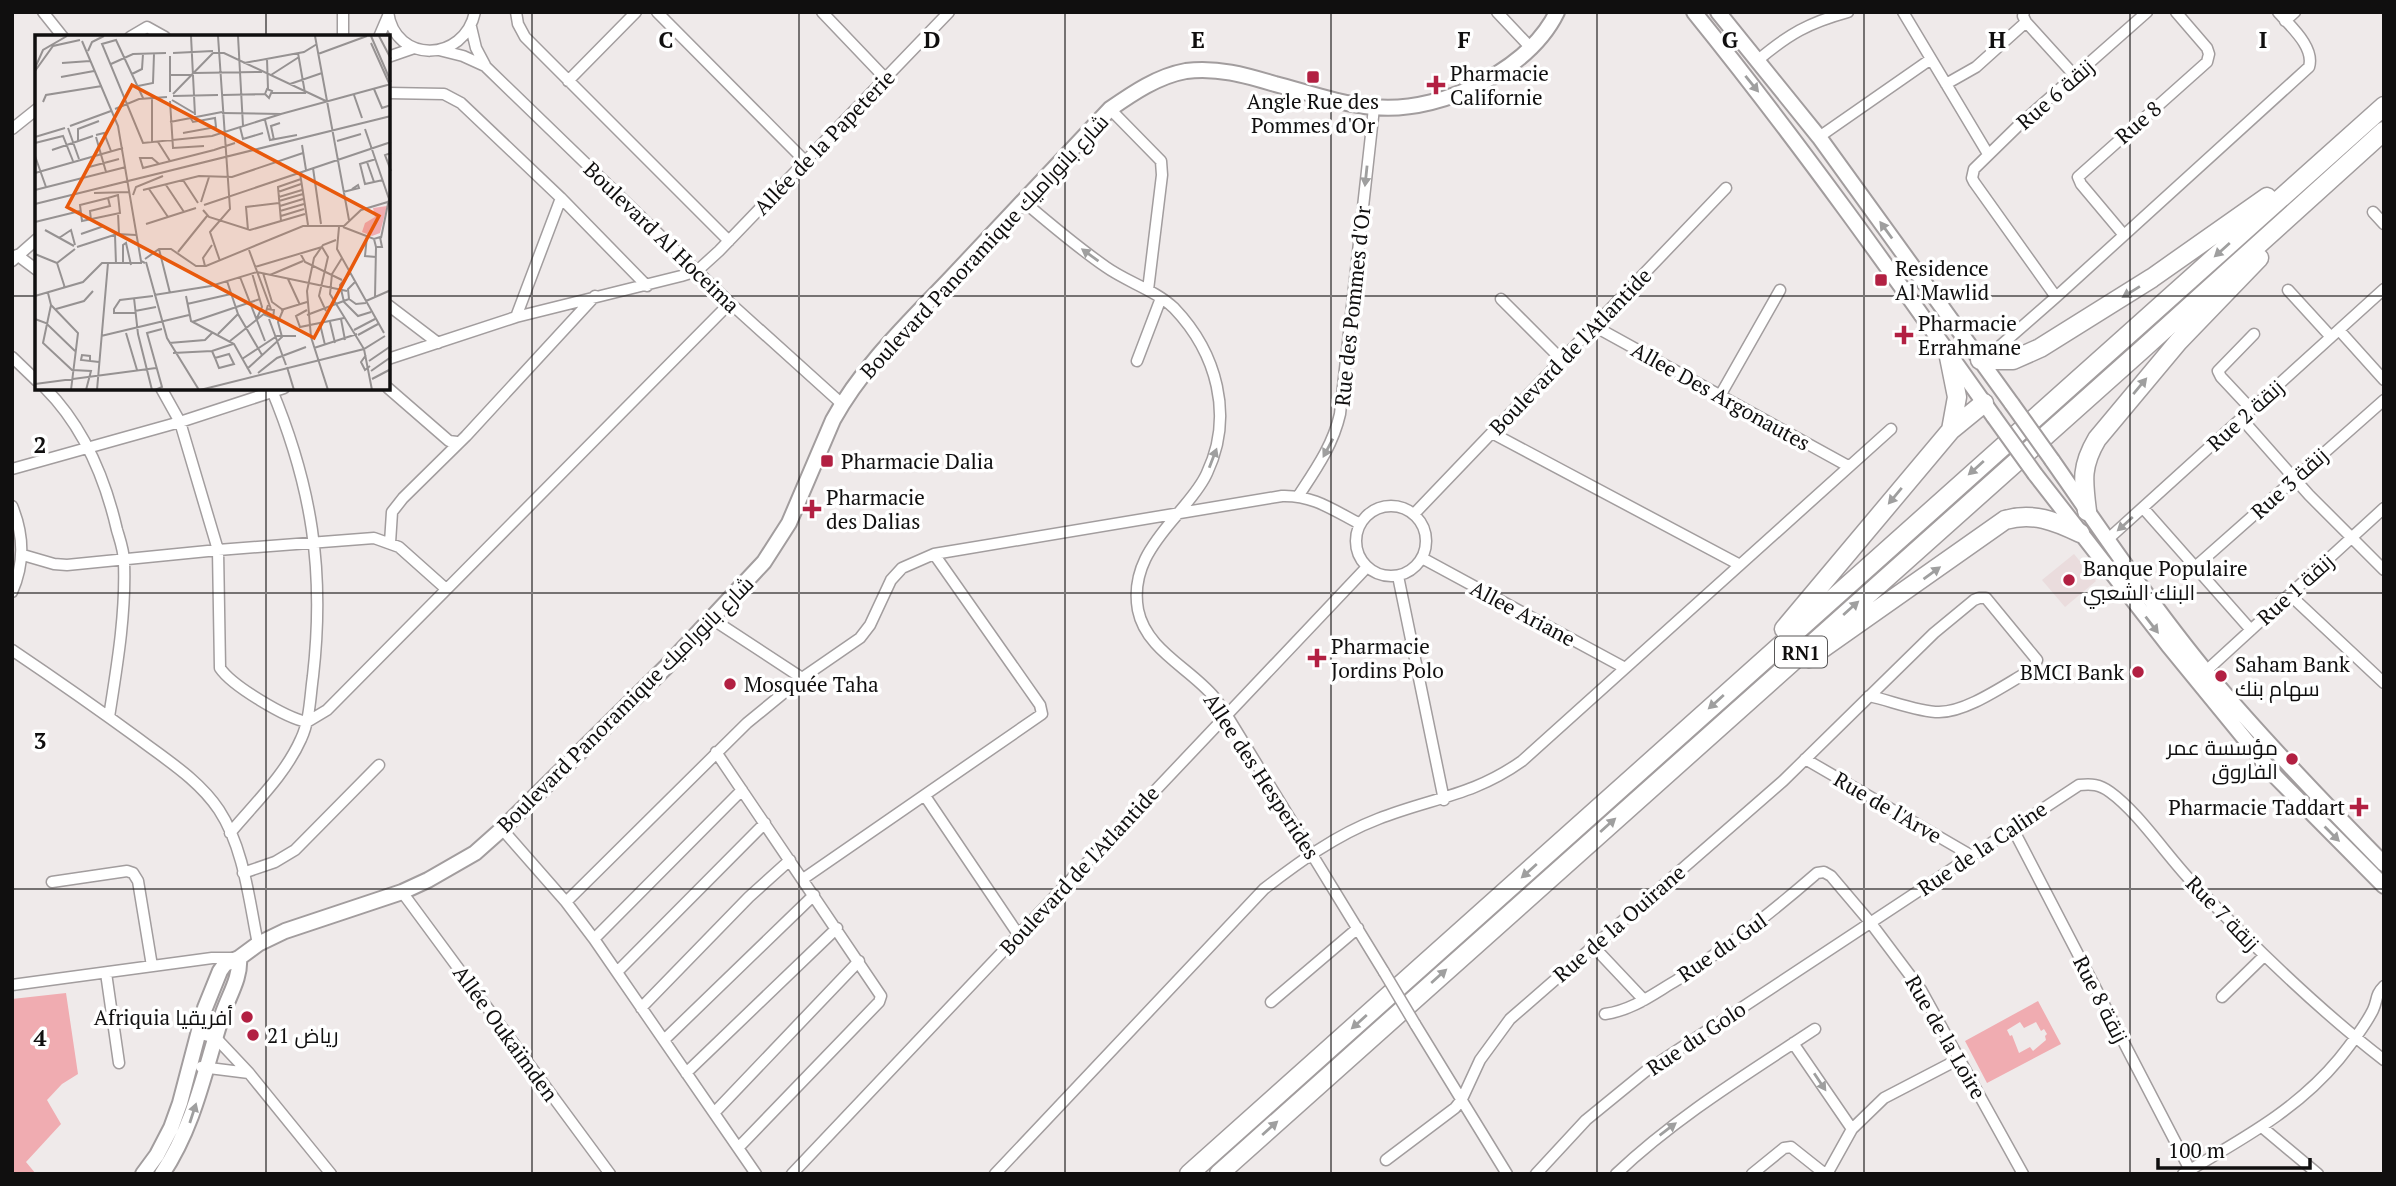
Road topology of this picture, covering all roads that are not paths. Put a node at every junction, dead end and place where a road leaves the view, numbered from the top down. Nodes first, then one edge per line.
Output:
1 (43, 12) edge
2 (343, 12) edge
3 (475, 12) edge
4 (516, 12) edge
5 (636, 12) edge
6 (657, 12) edge
7 (822, 12) edge
8 (949, 12) edge
9 (1497, 12) edge
10 (1557, 12) edge
11 (1694, 12) edge
12 (1718, 12) edge
13 (1847, 12) edge
14 (1903, 12) edge
15 (2147, 12) edge
16 (2176, 12) edge
17 (2278, 12) edge
18 (2295, 12) edge
19 (388, 14) edge
20 (2025, 17) edge
21 (2285, 21) junction
22 (471, 27) junction
23 (61, 35) edge
24 (133, 35) edge
25 (161, 35) edge
26 (343, 35) edge
27 (380, 35) edge
28 (414, 48) junction
29 (1531, 48) junction
30 (439, 50) junction
31 (390, 56) edge
32 (1931, 59) junction
33 (1758, 60) junction
34 (485, 66) junction
35 (2075, 76) junction
36 (885, 78) junction
37 (568, 81) junction
38 (1946, 84) junction
39 (390, 93) edge
40 (2384, 106) edge
41 (1374, 108) junction
42 (1110, 109) junction
43 (35, 110) edge
44 (12, 128) edge
45 (2384, 131) edge
46 (1819, 137) junction
47 (2346, 139) junction
48 (1988, 154) junction
49 (805, 161) junction
50 (1726, 188) dead end
51 (2319, 188) junction
52 (561, 198) junction
53 (1023, 201) junction
54 (2373, 212) dead end
55 (2384, 224) edge
56 (2123, 234) junction
57 (35, 241) edge
58 (729, 241) junction
59 (15, 258) edge
60 (35, 269) edge
61 (697, 271) junction
62 (647, 286) junction
63 (2384, 289) edge
64 (1148, 290) junction
65 (1780, 290) dead end
66 (2288, 290) dead end
67 (595, 296) junction
68 (2056, 297) junction
69 (1161, 298) junction
70 (1501, 299) dead end
71 (730, 303) junction
72 (390, 307) edge
73 (516, 317) junction
74 (1594, 326) junction
75 (2335, 333) junction
76 (2254, 334) dead end
77 (438, 343) junction
78 (1948, 352) junction
79 (12, 357) edge
80 (390, 358) edge
81 (1562, 360) junction
82 (1980, 360) junction
83 (1137, 361) dead end
84 (35, 379) edge
85 (2384, 380) edge
86 (47, 390) edge
87 (162, 390) edge
88 (272, 390) edge
89 (390, 390) edge
90 (1721, 394) junction
91 (2384, 400) edge
92 (842, 404) junction
93 (2251, 409) junction
94 (1989, 410) junction
95 (2241, 418) junction
96 (180, 422) junction
97 (1891, 429) dead end
98 (1951, 430) junction
99 (1492, 433) junction
100 (457, 442) junction
101 (88, 446) junction
102 (1848, 466) junction
103 (12, 469) edge
104 (2294, 479) junction
105 (1299, 495) junction
106 (12, 506) edge
107 (2143, 508) junction
108 (2384, 508) edge
109 (2087, 511) junction
110 (1177, 514) junction
111 (1414, 514) junction
112 (1360, 524) junction
113 (2080, 533) junction
114 (2350, 538) junction
115 (2107, 540) junction
116 (315, 541) junction
117 (390, 542) junction
118 (219, 550) junction
119 (934, 554) junction
120 (23, 555) junction
121 (1422, 558) junction
122 (124, 559) junction
123 (1740, 565) junction
124 (1367, 567) junction
125 (2195, 567) junction
126 (2384, 569) edge
127 (1398, 576) junction
128 (445, 588) junction
129 (12, 592) edge
130 (2290, 595) junction
131 (712, 620) junction
132 (2251, 629) junction
133 (12, 650) edge
134 (1625, 668) junction
135 (2206, 671) junction
136 (1749, 673) junction
137 (802, 678) junction
138 (2384, 683) edge
139 (1869, 695) junction
140 (1736, 710) junction
141 (1226, 714) junction
142 (109, 717) junction
143 (307, 722) junction
144 (716, 752) junction
145 (1805, 759) junction
146 (379, 765) dead end
147 (2097, 784) joint
148 (742, 790) junction
149 (925, 796) junction
150 (1444, 800) junction
151 (765, 824) junction
152 (502, 829) junction
153 (2013, 829) junction
154 (230, 832) junction
155 (1313, 853) junction
156 (1972, 856) junction
157 (790, 860) junction
158 (2384, 864) edge
159 (243, 873) junction
160 (1831, 876) joint
161 (803, 879) junction
162 (52, 882) dead end
163 (2384, 886) edge
164 (402, 892) junction
165 (814, 895) junction
166 (566, 902) junction
167 (1870, 922) junction
168 (837, 928) junction
169 (1358, 929) junction
170 (1018, 934) junction
171 (594, 939) junction
172 (258, 944) junction
173 (1593, 946) junction
174 (2264, 956) junction
175 (239, 958) junction
176 (859, 961) junction
177 (152, 966) junction
178 (617, 972) junction
179 (106, 973) junction
180 (12, 985) edge
181 (2384, 986) edge
182 (2222, 997) dead end
183 (1644, 1000) junction
184 (1271, 1002) dead end
185 (2379, 1006) edge
186 (642, 1008) junction
187 (1605, 1014) dead end
188 (1815, 1029) dead end
189 (197, 1033) junction
190 (216, 1038) junction
191 (2355, 1038) junction
192 (664, 1040) junction
193 (1793, 1043) junction
194 (1959, 1059) junction
195 (2384, 1060) edge
196 (119, 1063) dead end
197 (190, 1065) junction
198 (207, 1069) junction
199 (249, 1073) junction
200 (686, 1073) junction
201 (1462, 1099) junction
202 (714, 1113) junction
203 (2263, 1128) junction
204 (1852, 1129) junction
205 (738, 1148) junction
206 (1385, 1160) dead end
207 (2187, 1172) edge
208 (143, 1174) edge
209 (162, 1174) edge
210 (331, 1174) edge
211 (610, 1174) edge
212 (756, 1174) edge
213 (792, 1174) edge
214 (995, 1174) edge
215 (1188, 1174) edge
216 (1219, 1174) edge
217 (1507, 1174) edge
218 (1536, 1174) edge
219 (1616, 1174) edge
220 (1752, 1174) edge
221 (1826, 1174) edge
222 (2023, 1174) edge
223 (2318, 1174) edge

1 - 23 street
2 - 26 street
3 - 22 street
4 - 37 street
5 - 37 street
6 - 49 street
7 - 36 street
8 - 36 street, Allée de la Papeterie
9 - 29 street
10 - 29 main road, Boulevard Panoramique شارع بانوراميك
11 -> 78 main road
12 - 33 main road
13 - 33 street
14 - 32 street
15 - 35 street, Rue 6 زنقة
16 - 56 street, Rue 8
17 - 21 street
18 - 21 street
19 - 27 street
19 - 28 street
20 - 35 street
20 - 38 street
21 - 56 street
22 - 30 street
22 - 34 street, Boulevard Al Hoceima
24 - 25 street
28 - 30 street, Boulevard Al Hoceima
28 - 31 street
29 - 41 main road, Boulevard Panoramique شارع بانوراميك
30 - 34 street, Boulevard Al Hoceima
32 - 38 street
32 - 46 street
33 - 46 main road
34 - 61 street, Boulevard Al Hoceima
35 - 48 street, Rue 6 زنقة
36 - 49 street, Allée de la Papeterie
37 - 58 street
38 - 48 street
39 - 52 street
40 - 47 highway, RN1
41 - 42 main road, Boulevard Panoramique شارع بانوراميك
41 -> 105 street, Rue des Pommes d'Or
42 - 53 main road, Boulevard Panoramique شارع بانوراميك
42 - 64 street
43 - 44 street
45 - 51 highway, RN1
82 -> 46 main road
47 -> 82 highway
47 -> 136 highway, RN1
48 - 68 street, Rue 6 زنقة
49 - 58 street, Allée de la Papeterie
50 - 74 street, Boulevard de l'Atlantide
109 -> 51 highway
140 -> 51 highway, RN1
52 - 62 street
52 - 73 street
64 -> 53 street, Allee des Hesperides
53 - 92 main road, Boulevard Panoramique شارع بانوراميك
54 - 55 street
56 - 68 street
57 - 59 street
58 - 61 street, Allée de la Papeterie
59 - 60 street
61 - 62 street
61 - 71 street, Boulevard Al Hoceima
62 - 67 street
63 - 75 street, Rue 2 زنقة
64 - 69 street, Allee des Hesperides
65 - 90 street
66 - 75 street
67 - 73 street
67 - 100 street
68 - 82 street
69 - 83 street
110 -> 69 street, Allee des Hesperides
70 - 81 street
71 - 92 street, Boulevard Al Hoceima
71 - 128 street
72 - 77 street
73 - 77 street
74 - 81 street, Boulevard de l'Atlantide
74 - 90 street, Allee Des Argonautes
75 - 85 street
75 - 93 street, Rue 2 زنقة
76 - 93 street
77 - 80 street
78 - 94 main road
78 - 98 highway
79 - 84 street
81 - 99 street, Boulevard de l'Atlantide
82 - 109 main road, bridge
86 - 101 street
87 - 96 street
88 - 96 street
88 - 116 street
89 - 100 street
90 - 102 street, Allee Des Argonautes
91 - 104 street, Rue 3 زنقة
92 - 131 main road, Boulevard Panoramique شارع بانوراميك
93 - 95 street, Rue 2 زنقة
94 - 98 highway
94 - 113 main road, bridge
95 - 104 street
95 - 107 street, Rue 2 زنقة
96 - 101 street
96 - 118 street
97 - 102 street
98 -> 136 highway
99 - 111 street, Boulevard de l'Atlantide
99 - 123 street
100 - 117 street
101 - 103 street
101 - 122 street
102 - 123 street
104 - 114 street
104 - 125 street, Rue 3 زنقة
105 - 110 street
105 - 112 street
106 - 120 street
107 -> 115 street, Rue 2 زنقة
107 - 125 street
108 - 114 street, Rue 1 زنقة
109 - 115 main road
110 - 119 street
110 - 141 street, Allee des Hesperides
111 - 112 street
111 - 121 street
112 - 124 street
140 -> 113 highway
113 -> 163 main road
114 - 126 street
114 - 130 street, Rue 1 زنقة
115 - 135 main road
116 - 117 street
116 - 118 street
116 - 143 street
117 - 128 street
118 - 122 street
118 - 143 street
119 - 137 street
119 - 149 street
120 - 122 street
120 - 129 street
121 - 127 street
121 - 134 street, Allee Ariane
122 - 142 street
123 - 134 street
124 - 127 street
124 - 141 street, Boulevard de l'Atlantide
125 - 132 street
127 - 150 street
128 - 143 street
130 - 132 street, Rue 1 زنقة
130 - 138 street
131 - 137 street
131 - 152 main road, Boulevard Panoramique شارع بانوراميك
132 - 135 street, Rue 1 زنقة
133 - 142 street
134 - 150 street
135 - 158 main road
136 -> 215 highway, RN1
137 - 144 street
139 - 139 street, Rue de la Ouirane
139 - 145 street, Rue de la Ouirane
216 -> 140 highway, RN1
141 - 155 street, Allee des Hesperides
141 - 170 street, Boulevard de l'Atlantide
142 - 154 street
143 - 154 street
144 - 148 street
144 - 166 street
145 - 156 street, Rue de l'Arve
145 - 173 street, Rue de la Ouirane
146 - 159 street
147 - 153 street, Rue de la Caline
147 - 174 street, Rue 7 زنقة
148 - 151 street
148 - 171 street
149 - 161 street
149 - 170 street
150 - 155 street
151 - 157 street
151 - 178 street
152 - 164 main road, Boulevard Panoramique شارع بانوراميك
152 - 166 street
153 - 156 street, Rue de la Caline
153 - 207 street, Rue 8 زنقة
154 - 159 street
155 - 169 street, Allee des Hesperides
155 - 214 street
156 - 167 street, Rue de la Caline
157 - 161 street
157 - 186 street
159 - 172 street
160 - 167 street, Rue de la Loire
160 - 183 street, Rue du Gul
161 - 165 street
162 - 177 street
164 - 172 main road, Boulevard Panoramique شارع بانوراميك
164 - 211 street, Allée Oukaïmden
165 - 168 street
165 - 192 street
166 - 171 street
167 - 194 street, Rue de la Loire
167 - 218 street, Rue du Golo
168 - 176 street
168 - 200 street
169 - 184 street
169 - 201 street, Allee des Hesperides, bridge
170 - 213 street, Boulevard de l'Atlantide
171 - 178 street
172 - 175 main road, Boulevard Panoramique شارع بانوراميك
173 - 183 street
173 - 201 street, Rue de la Ouirane
174 - 182 street
174 - 191 street, Rue 7 زنقة
175 - 177 street
175 - 189 main road, Boulevard Panoramique شارع بانوراميك
175 - 190 main road
176 - 202 street
176 - 205 street
177 - 179 street
178 - 186 street
179 - 180 street
179 - 196 street
181 - 185 street
183 - 187 street, Rue du Gul
185 - 191 street
186 - 192 street
188 - 193 street
189 - 190 street
189 - 197 main road, Boulevard Panoramique شارع بانوراميك
190 - 198 main road
190 - 199 street
191 - 195 street
191 - 203 street
192 - 200 street
193 -> 204 street
219 -> 193 street
194 - 204 street
194 - 222 street, Rue de la Loire
197 - 198 street
197 - 208 main road, Boulevard Panoramique شارع بانوراميك
198 - 199 street
209 -> 198 main road
199 - 210 street
200 - 202 street
201 - 206 street, Rue de la Ouirane
201 - 217 street, Allee des Hesperides
202 - 205 street
203 - 207 street
203 - 223 street
204 - 221 street
205 - 212 street
220 - 221 street

